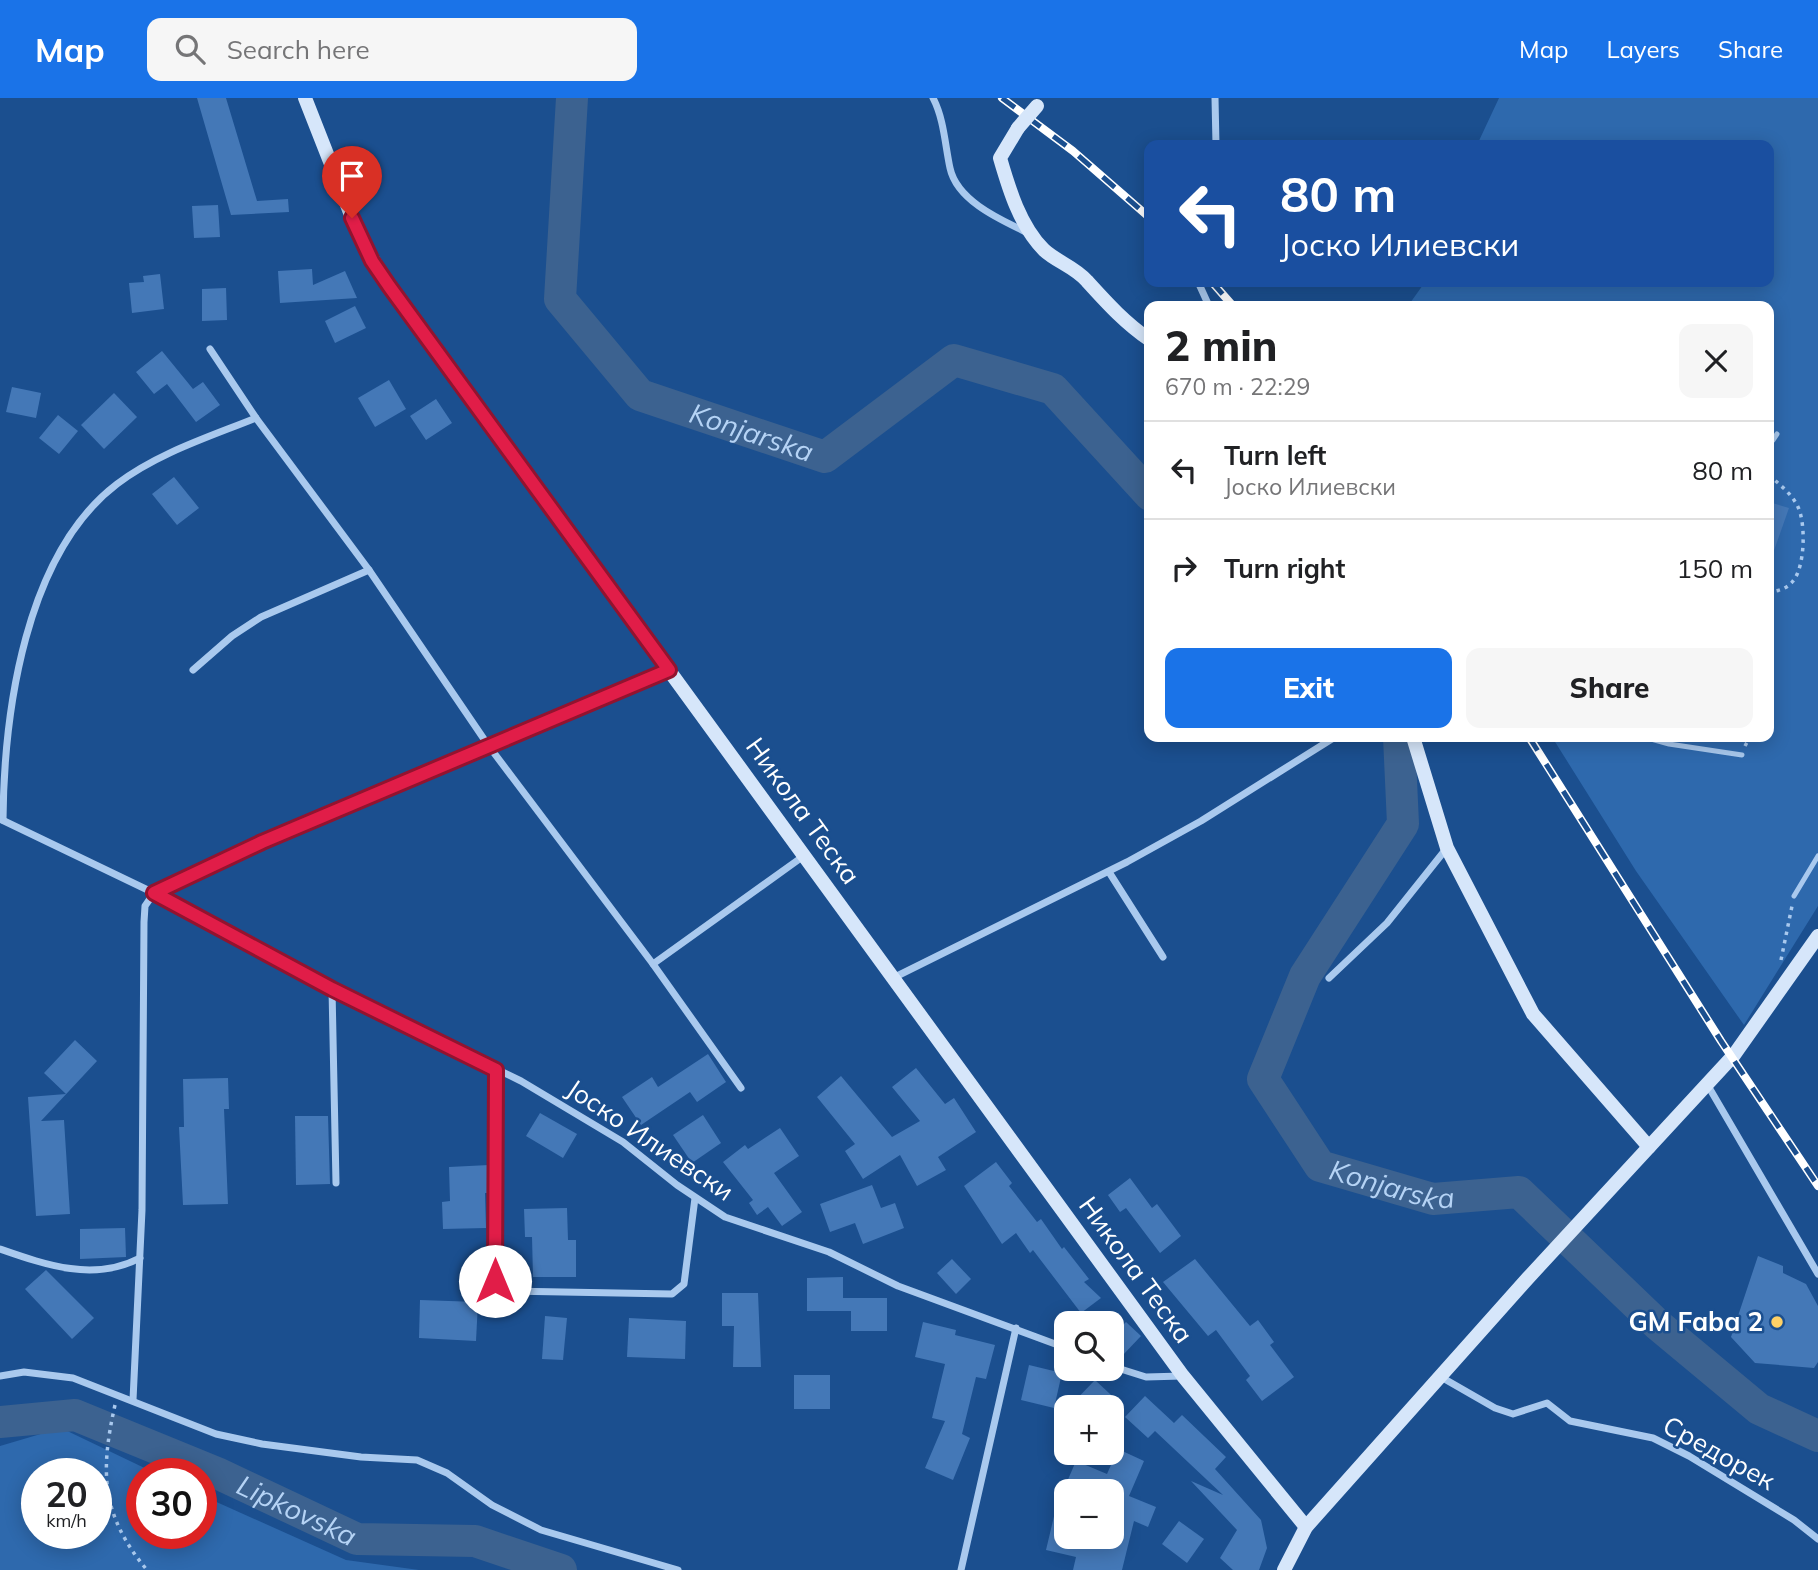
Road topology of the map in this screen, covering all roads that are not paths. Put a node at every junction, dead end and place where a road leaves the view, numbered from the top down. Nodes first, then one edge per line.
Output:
1 (305, 98) edge
2 (933, 98) edge
3 (1215, 98) edge
4 (1039, 102) edge
5 (1216, 140) edge
6 (1032, 235) junction
7 (1144, 335) edge
8 (210, 349) dead end
9 (256, 418) junction
10 (1777, 434) dead end
11 (1774, 438) edge
12 (369, 570) junction
13 (193, 670) dead end
14 (669, 670) junction
15 (1327, 742) edge
16 (1415, 742) edge
17 (1662, 742) edge
18 (488, 745) junction
19 (1742, 755) dead end
20 (1, 819) edge
21 (1447, 848) junction
22 (805, 855) junction
23 (1818, 856) edge
24 (1109, 872) junction
25 (154, 893) junction
26 (1794, 896) road end
27 (1818, 936) edge
28 (1163, 957) dead end
29 (653, 964) junction
30 (895, 977) junction
31 (1329, 978) dead end
32 (332, 989) junction
33 (496, 1070) junction
34 (1707, 1083) junction
35 (741, 1088) dead end
36 (1649, 1147) junction
37 (336, 1183) dead end
38 (695, 1198) junction
39 (0, 1248) edge
40 (141, 1258) junction
41 (1818, 1273) edge
42 (1016, 1328) junction
43 (1054, 1343) edge
44 (1124, 1370) edge
45 (0, 1376) edge
46 (1183, 1376) junction
47 (1441, 1377) junction
48 (133, 1400) junction
49 (1306, 1527) junction
50 (1818, 1539) edge
51 (678, 1570) edge
52 (961, 1570) edge
53 (1284, 1570) edge

1 - 14 main road, Никола Теска
2 - 6 street
3 - 5 street
4 - 6 main road, bridge
6 - 7 main road
8 - 9 street
9 - 12 street
9 - 20 street
10 - 11 lane
12 - 13 street
12 - 18 street
14 - 18 street
14 - 22 main road, Никола Теска
15 - 24 street
16 - 21 main road
17 - 19 lane
18 - 25 street
18 - 29 street
20 - 25 street, Јоско Илиевски
21 - 31 street
21 - 36 main road
22 - 29 street
22 - 30 main road, Никола Теска
23 - 26 lane
24 - 28 street
24 - 30 street
25 - 32 street, Јоско Илиевски
25 - 40 street
27 - 34 main road
29 - 35 street
30 - 46 main road, Никола Теска
32 - 33 street, Јоско Илиевски
32 - 37 street
33 - 38 street, Јоско Илиевски
33 - 38 street
34 - 36 main road
34 - 41 street
36 - 47 main road
38 - 42 street, Јоско Илиевски
39 - 40 street
40 - 48 street
42 - 43 street, Јоско Илиевски
42 - 52 street
44 - 46 street
45 - 48 street
46 - 49 main road, Никола Теска
47 - 49 main road
47 - 50 street, Средорек
48 - 51 street
49 - 53 main road

